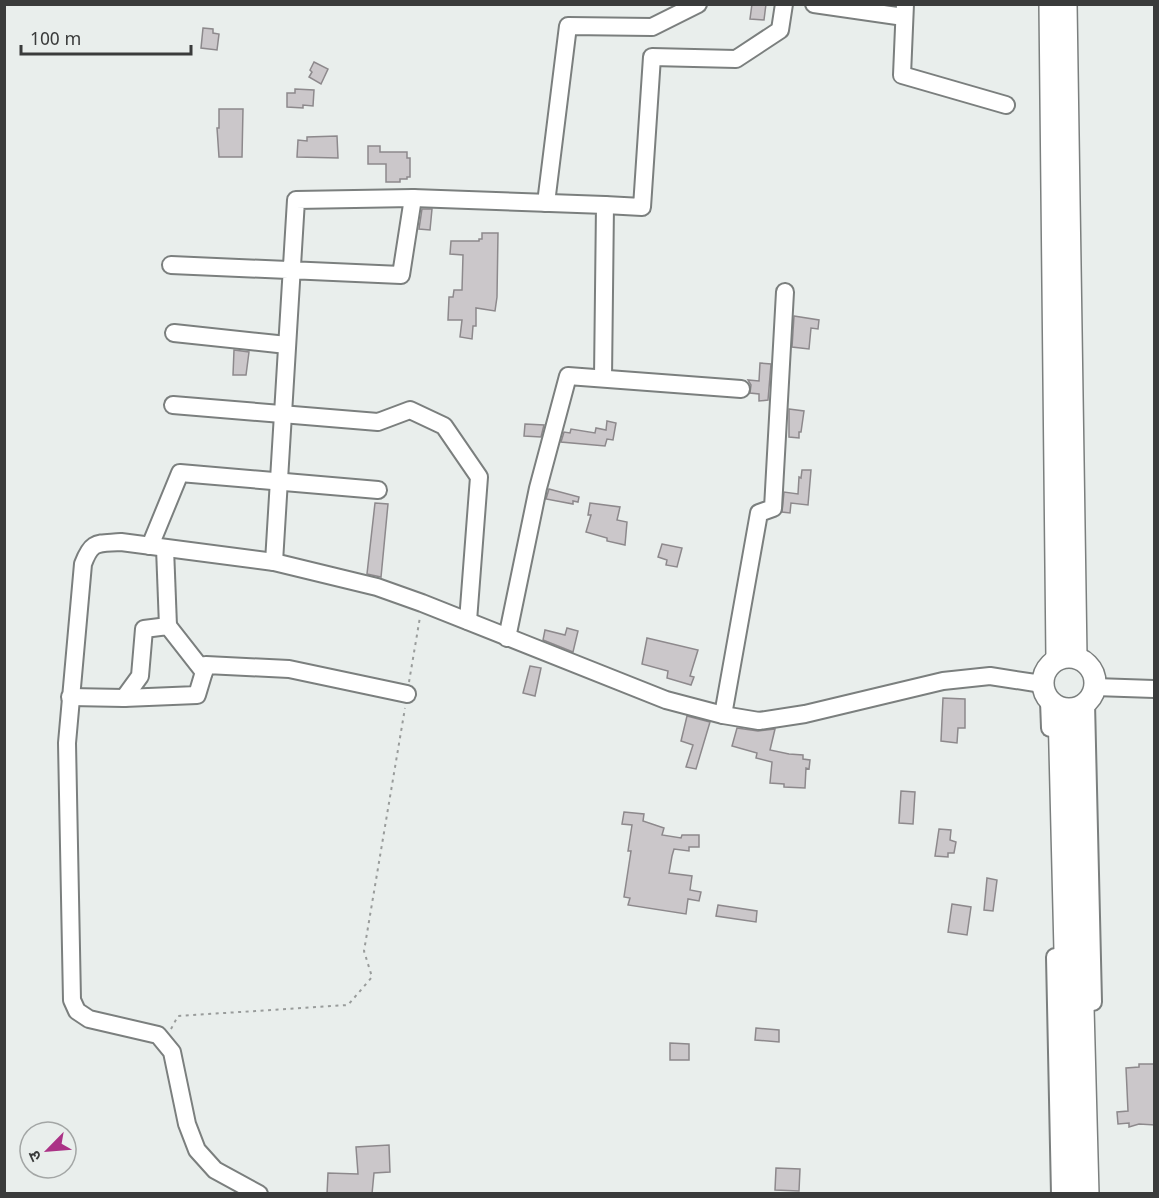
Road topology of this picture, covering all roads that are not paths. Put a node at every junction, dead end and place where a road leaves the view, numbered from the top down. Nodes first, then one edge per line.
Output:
1 (698, 4) edge
2 (784, 4) edge
3 (814, 4) edge
4 (1041, 4) edge
5 (1050, 4) edge
6 (1066, 4) edge
7 (1072, 4) edge
8 (904, 11) edge
9 (1005, 105) dead end
10 (413, 198) junction
11 (546, 203) junction
12 (605, 205) junction
13 (171, 265) dead end
14 (291, 269) junction
15 (785, 292) dead end
16 (174, 333) dead end
17 (287, 345) junction
18 (603, 378) junction
19 (741, 389) dead end
20 (173, 405) dead end
21 (283, 414) junction
22 (279, 482) junction
23 (378, 490) dead end
24 (158, 547) junction
25 (274, 562) junction
26 (468, 621) junction
27 (168, 626) junction
28 (507, 638) junction
29 (1067, 660) junction
30 (204, 672) junction
31 (1155, 689) edge
32 (407, 694) road end
33 (70, 697) junction
34 (124, 698) junction
35 (1068, 699) junction
36 (723, 715) junction
37 (259, 1194) edge
38 (1060, 1194) edge
39 (1071, 1194) edge
40 (1088, 1194) edge
41 (1098, 1194) edge

1 - 11 street
2 - 12 street
3 - 8 street
4 - 29 street
5 - 29 main road
6 - 29 main road
7 - 29 street
8 - 9 street
10 - 11 street
10 - 14 street
10 - 14 street
11 - 12 street
12 - 18 street
13 - 14 street
14 - 17 street
15 - 36 street
16 - 17 street
17 - 21 street
18 - 19 street
18 - 28 street
20 - 21 street
21 - 22 street
21 - 26 street
22 - 23 street
22 - 24 street
22 - 25 street
24 - 25 street
24 - 27 street
24 - 33 street
25 - 26 street
26 - 28 street
27 - 30 street
27 - 34 street
28 - 36 street
29 - 35 main road
29 - 35 main road
30 - 32 street
30 - 34 street
31 - 35 street
33 - 34 street
33 - 37 street
35 - 36 street
35 - 38 street
35 - 39 main road
35 - 40 main road
35 - 41 street

